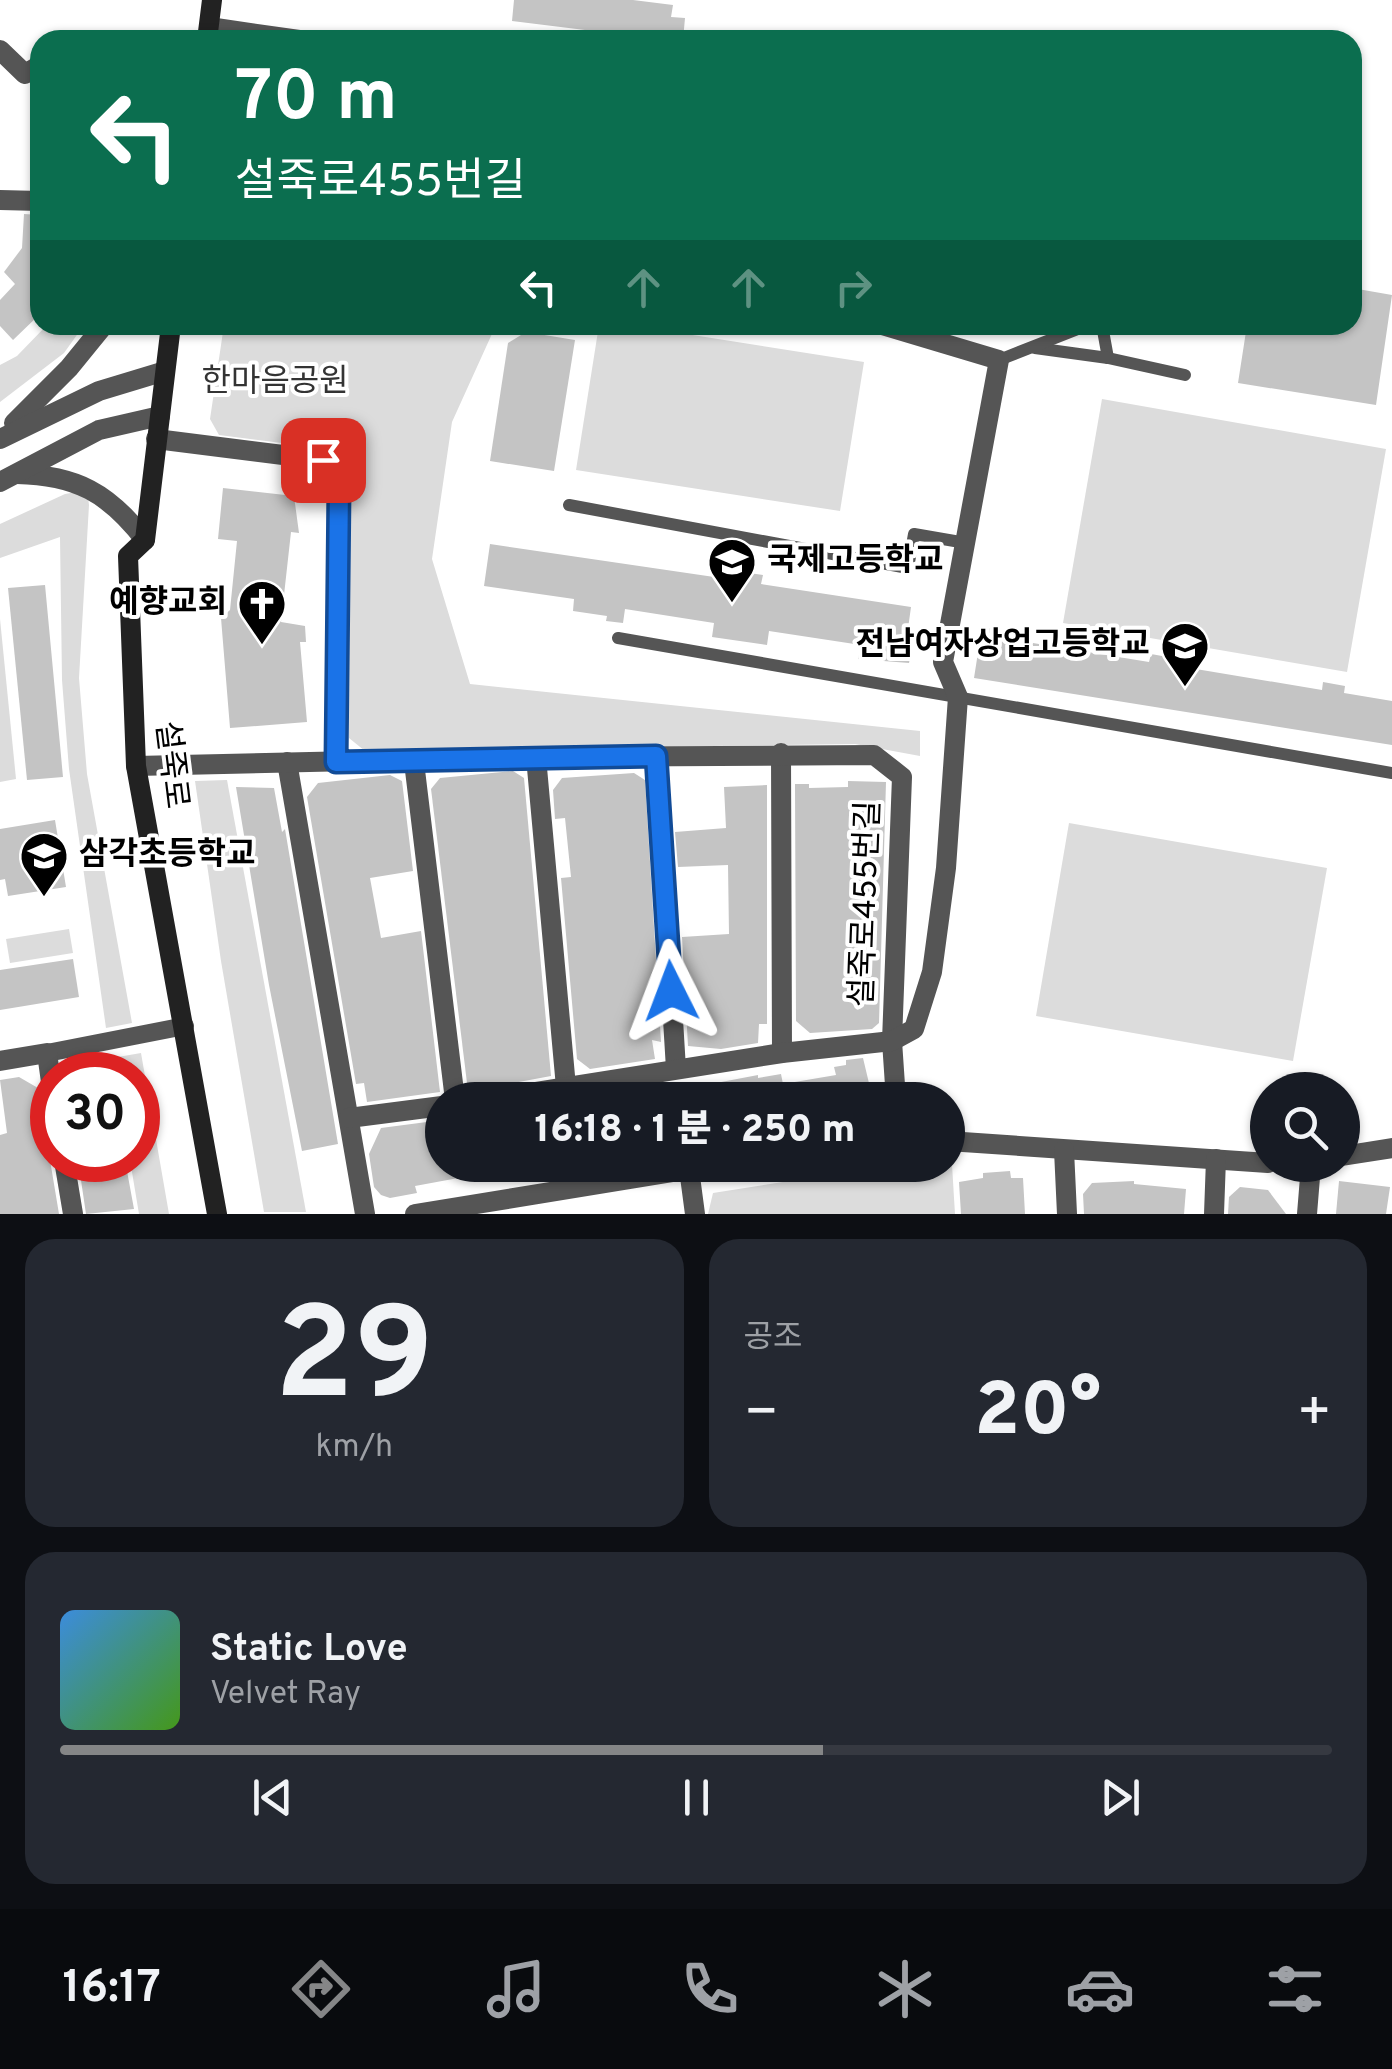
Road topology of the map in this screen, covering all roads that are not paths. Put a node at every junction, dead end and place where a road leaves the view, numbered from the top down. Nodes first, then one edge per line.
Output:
1 (212, 0) edge
2 (208, 30) edge
3 (0, 50) edge
4 (30, 71) edge
5 (0, 200) edge
6 (30, 202) edge
7 (95, 335) edge
8 (170, 335) edge
9 (915, 335) edge
10 (1065, 335) edge
11 (1104, 335) edge
12 (1035, 348) junction
13 (1108, 358) junction
14 (999, 360) junction
15 (165, 371) junction
16 (1184, 375) dead end
17 (160, 416) junction
18 (0, 437) edge
19 (156, 439) junction
20 (8, 478) edge
21 (569, 505) dead end
22 (145, 540) junction
23 (966, 543) junction
24 (618, 638) dead end
25 (958, 697) junction
26 (781, 753) junction
27 (656, 756) junction
28 (536, 757) junction
29 (287, 762) junction
30 (336, 762) junction
31 (414, 762) junction
32 (136, 766) junction
33 (1392, 773) edge
34 (184, 1026) junction
35 (892, 1041) junction
36 (51, 1052) edge
37 (782, 1053) junction
38 (30, 1056) edge
39 (0, 1061) edge
40 (676, 1069) junction
41 (453, 1082) edge
42 (565, 1082) edge
43 (619, 1082) edge
44 (895, 1082) edge
45 (425, 1108) edge
46 (349, 1118) junction
47 (965, 1142) edge
48 (1392, 1148) edge
49 (1064, 1150) junction
50 (1360, 1153) edge
51 (1216, 1159) junction
52 (1250, 1162) edge
53 (68, 1182) edge
54 (550, 1182) edge
55 (691, 1182) edge
56 (1310, 1182) edge
57 (73, 1214) edge
58 (217, 1214) edge
59 (365, 1214) edge
60 (415, 1214) edge
61 (695, 1214) edge
62 (1066, 1214) edge
63 (1214, 1214) edge
64 (1307, 1214) edge

1 - 2 main road
3 - 4 street
5 - 6 street
7 - 18 street
8 - 15 main road, 설죽로
9 - 14 street
10 - 12 lane
11 - 13 lane
12 - 13 lane
12 - 14 lane
13 - 16 lane
14 - 23 street
15 - 17 main road, 설죽로
15 - 18 street
17 - 19 main road, 설죽로
17 - 20 street
19 - 22 main road, 설죽로
19 - 30 street
20 - 22 street
21 - 23 lane
22 - 32 main road, 설죽로
23 - 25 street
24 - 25 lane
25 - 33 lane
25 - 35 street
26 - 27 street, 설죽로455번길
26 - 35 street, 설죽로455번길
26 - 37 street
27 - 28 street, 설죽로455번길
27 - 40 street
28 - 31 street, 설죽로455번길
28 - 42 street
29 - 30 street, 설죽로455번길
29 - 32 street, 설죽로455번길
29 - 46 street
30 - 31 street, 설죽로455번길
31 - 41 street
32 - 34 main road, 설죽로
34 - 36 street
34 - 58 main road, 설죽로
35 - 37 street
35 - 44 street
37 - 40 street
38 - 39 street
40 - 43 street
45 - 46 street
46 - 59 street
47 - 49 street
48 - 50 street
49 - 51 street
49 - 62 street
51 - 52 street
51 - 63 street
53 - 57 street
54 - 60 street
55 - 61 street
56 - 64 street

